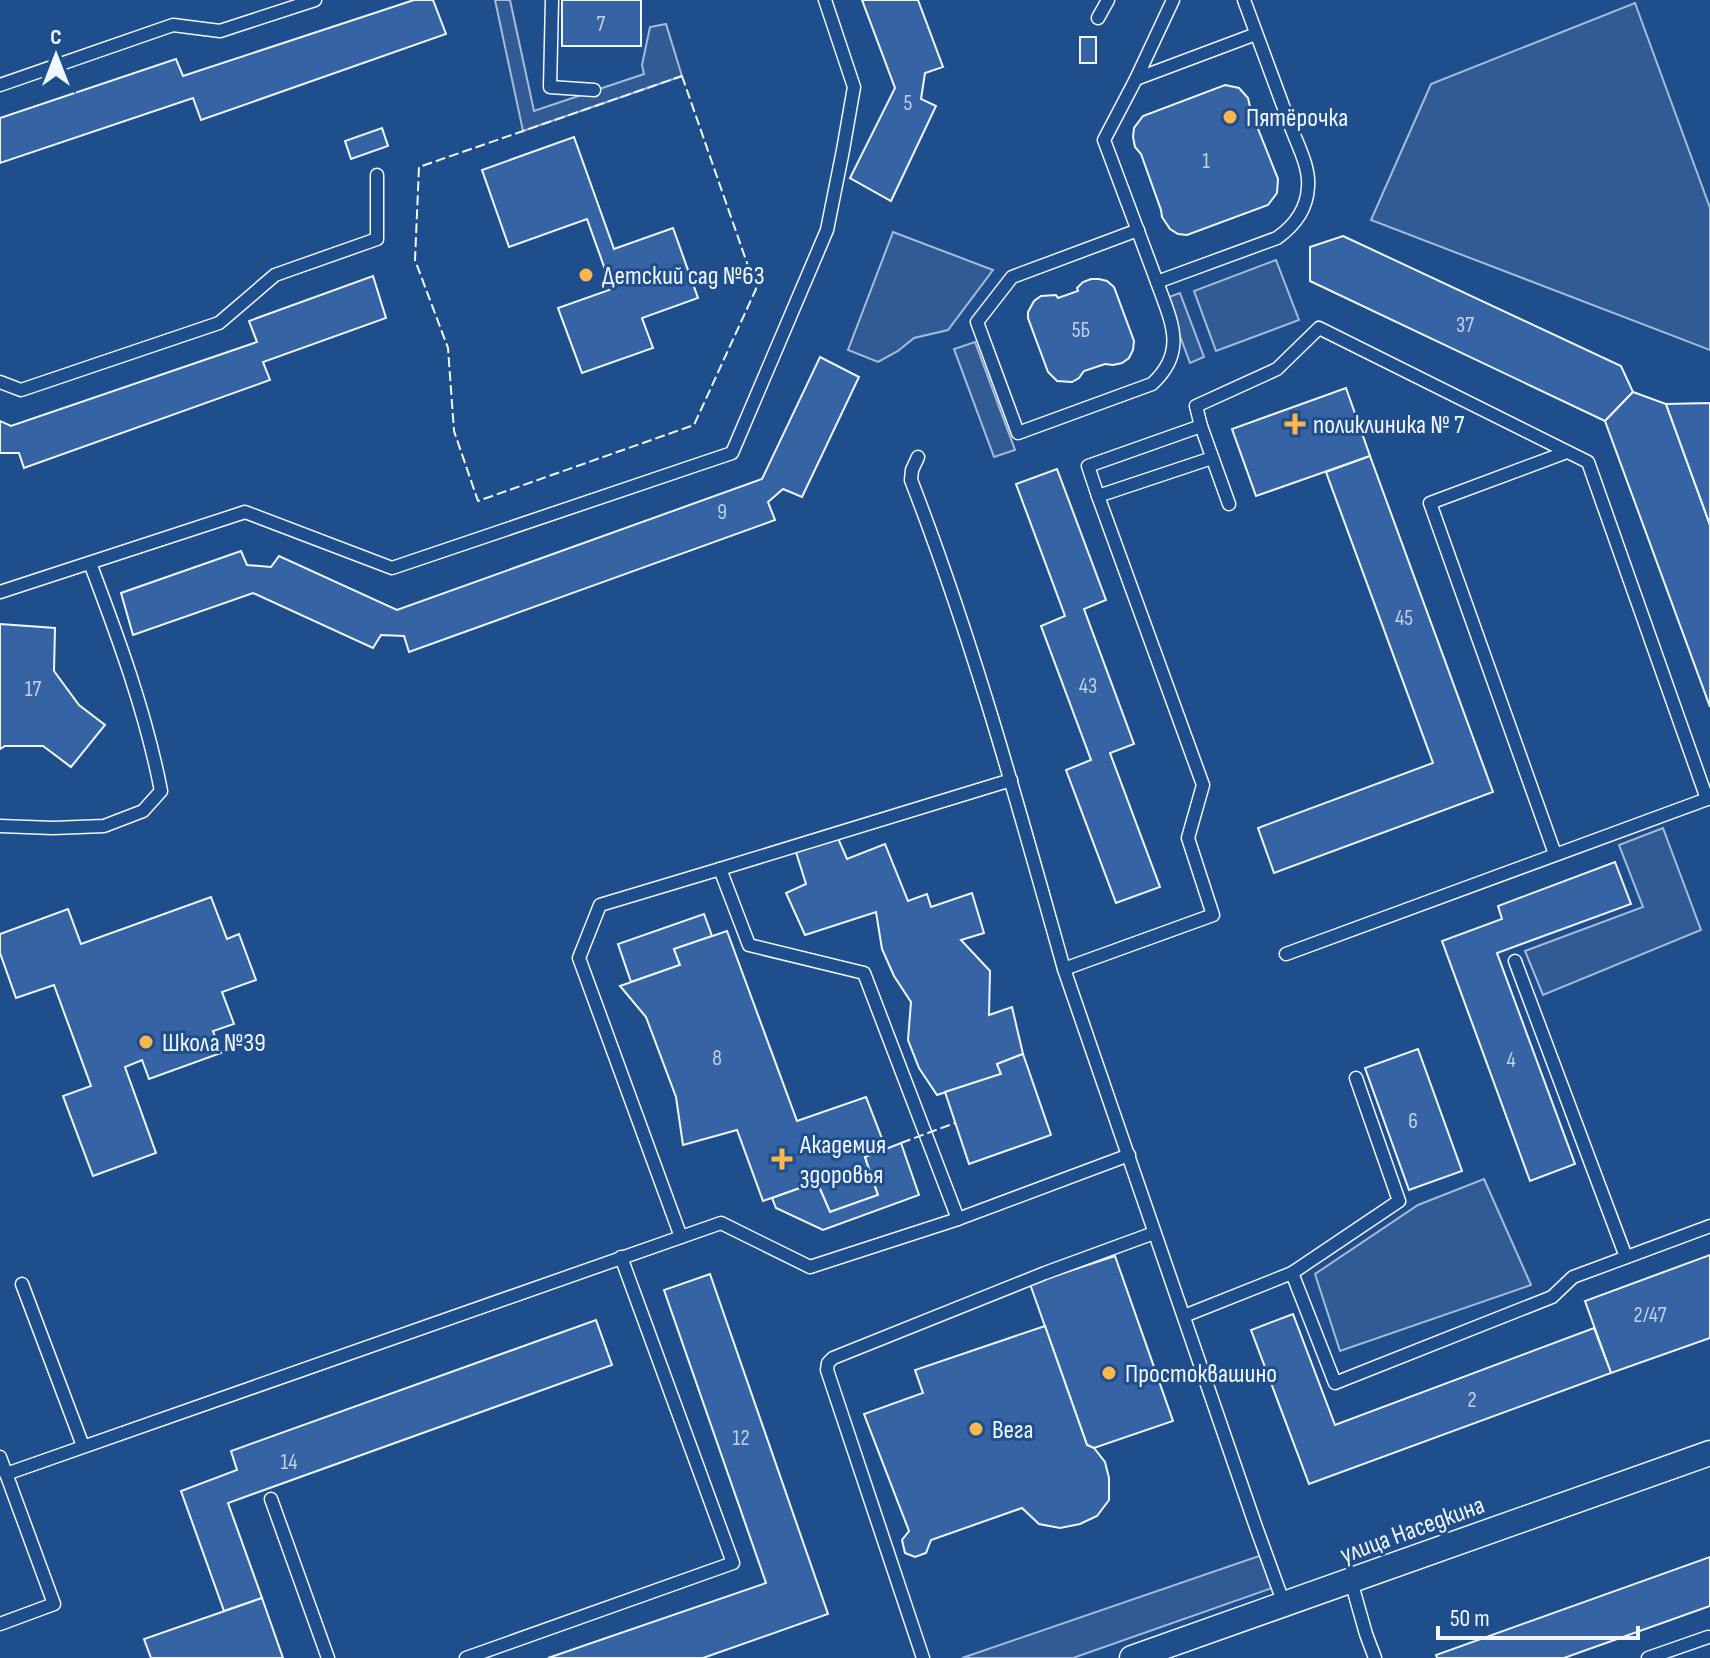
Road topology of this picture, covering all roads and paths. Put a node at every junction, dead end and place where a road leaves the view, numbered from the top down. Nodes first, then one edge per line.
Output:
1 (315, 0) edge
2 (552, 0) edge
3 (825, 0) edge
4 (1108, 0) edge
5 (1173, 0) edge
6 (1244, 0) edge
7 (1098, 18) dead end
8 (1256, 34) junction
9 (1136, 79) junction
10 (0, 85) edge
11 (594, 90) dead end
12 (377, 175) dead end
13 (1138, 230) junction
14 (1157, 282) junction
15 (0, 382) edge
16 (1201, 426) junction
17 (1567, 452) junction
18 (918, 457) dead end
19 (1212, 458) junction
20 (1098, 496) junction
21 (1229, 504) dead end
22 (90, 563) junction
23 (0, 592) edge
24 (1011, 780) junction
25 (1709, 798) edge
26 (0, 826) edge
27 (1555, 854) junction
28 (720, 869) junction
29 (1286, 954) dead end
30 (1515, 961) dead end
31 (1064, 969) junction
32 (1356, 1078) dead end
33 (1129, 1155) junction
34 (958, 1219) junction
35 (1710, 1226) edge
36 (1154, 1233) junction
37 (681, 1237) junction
38 (621, 1257) junction
39 (1626, 1257) junction
40 (1292, 1273) junction
41 (22, 1284) dead end
42 (1184, 1316) junction
43 (83, 1446) junction
44 (1710, 1453) edge
45 (0, 1457) edge
46 (6, 1474) junction
47 (271, 1499) dead end
48 (1351, 1581) junction
49 (1284, 1604) junction
50 (0, 1624) edge
51 (1708, 1637) edge
52 (328, 1658) edge
53 (466, 1658) edge
54 (923, 1658) edge
55 (1132, 1658) edge
56 (1375, 1658) edge
57 (1648, 1658) edge

1 - 10 lane
2 - 11 lane
3 - 22 lane
4 - 7 lane
5 - 9 lane
6 - 8 lane
8 - 9 lane
8 - 14 lane
9 - 13 lane
12 - 15 lane
13 - 14 lane
13 - 14 lane
16 - 17 lane
16 - 19 lane
16 - 20 lane
17 - 25 lane
17 - 27 lane
18 - 24 lane
19 - 20 lane
19 - 21 lane
20 - 31 lane
22 - 23 lane
22 - 26 lane
24 - 28 lane
24 - 31 lane
25 - 27 lane
27 - 29 lane
28 - 34 lane
28 - 37 lane
30 - 39 lane
31 - 33 lane
32 - 40 lane
33 - 34 lane
33 - 36 lane
34 - 37 lane
35 - 39 lane
36 - 42 lane
36 - 54 lane
37 - 38 lane
38 - 43 lane
38 - 53 lane
39 - 40 lane
40 - 42 lane
41 - 43 lane
42 - 49 lane
43 - 46 lane
44 - 48 street, улица Наседкина
45 - 46 lane
46 - 50 lane
47 - 52 lane
48 - 49 street, улица Наседкина
48 - 56 lane
49 - 55 street, улица Наседкина
51 - 57 lane

